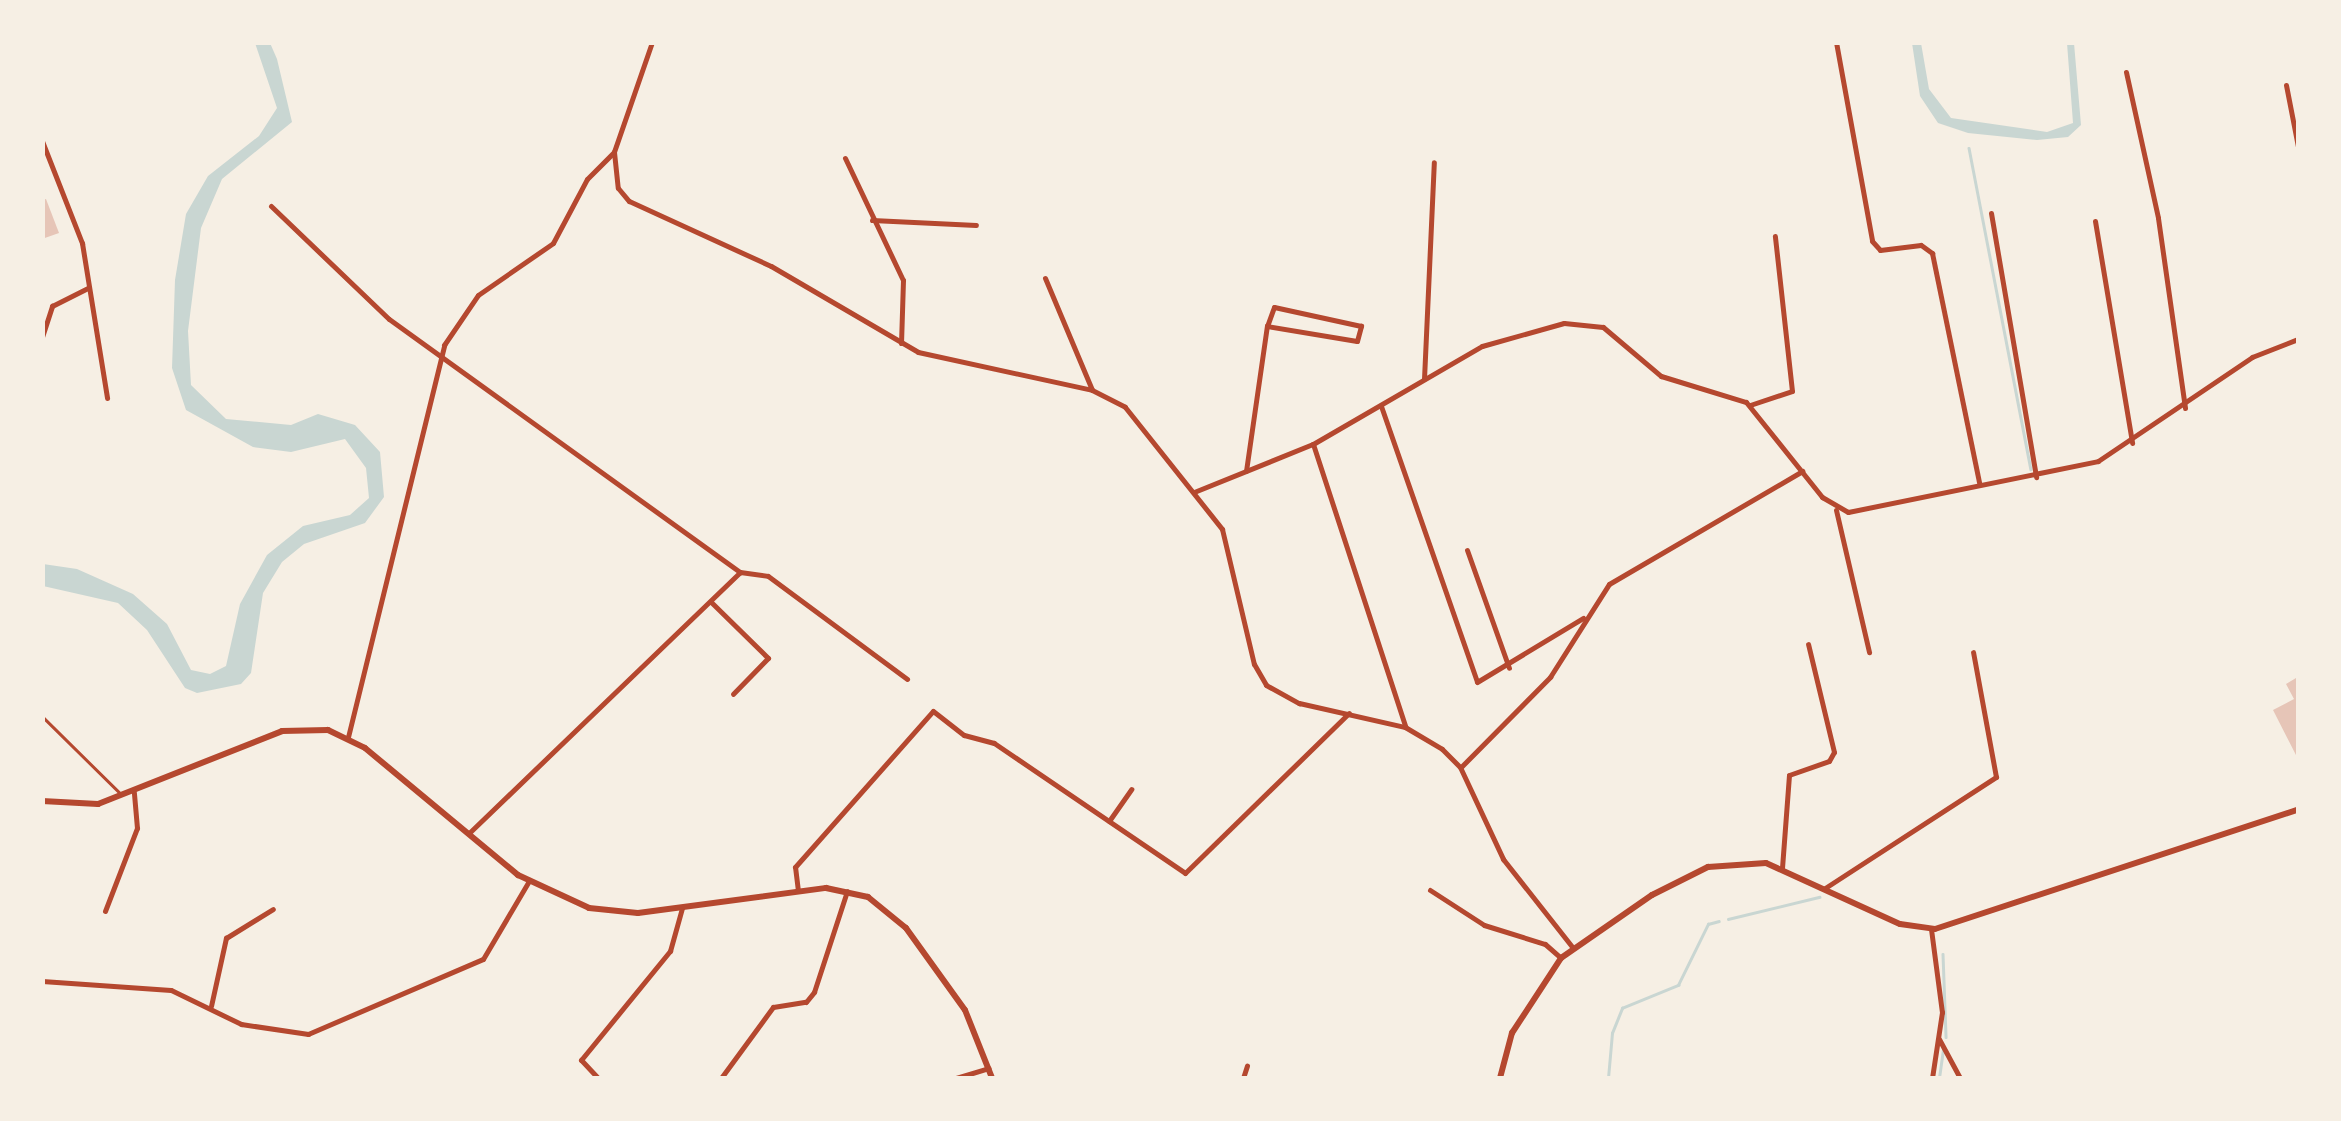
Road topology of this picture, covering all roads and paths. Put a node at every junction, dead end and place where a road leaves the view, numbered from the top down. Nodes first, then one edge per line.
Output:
1 (652, 42) edge
2 (1836, 42) edge
3 (2126, 72) dead end
4 (2286, 85) dead end
5 (42, 142) edge
6 (2298, 147) edge
7 (614, 152) junction
8 (845, 158) dead end
9 (1434, 162) dead end
10 (271, 206) dead end
11 (1991, 214) dead end
12 (872, 220) junction
13 (2096, 221) dead end
14 (976, 225) dead end
15 (1776, 236) dead end
16 (1045, 278) dead end
17 (88, 288) junction
18 (1268, 326) junction
19 (42, 336) edge
20 (2298, 339) edge
21 (902, 343) junction
22 (440, 354) junction
23 (1424, 380) junction
24 (1092, 390) junction
25 (108, 398) dead end
26 (1750, 405) junction
27 (1381, 406) junction
28 (2185, 408) junction
29 (2132, 443) junction
30 (1313, 444) junction
31 (1246, 471) junction
32 (1802, 471) junction
33 (2036, 477) junction
34 (1980, 482) junction
35 (1194, 492) junction
36 (1836, 510) junction
37 (1467, 550) dead end
38 (740, 572) junction
39 (711, 602) junction
40 (1583, 618) junction
41 (1808, 644) dead end
42 (1869, 652) dead end
43 (1973, 652) dead end
44 (1509, 668) junction
45 (907, 680) dead end
46 (733, 694) dead end
47 (1350, 713) junction
48 (42, 716) edge
49 (1405, 727) junction
50 (348, 737) junction
51 (1460, 767) junction
52 (1131, 790) dead end
53 (134, 792) junction
54 (123, 797) junction
55 (42, 800) edge
56 (2298, 810) edge
57 (1108, 821) junction
58 (468, 834) junction
59 (1782, 868) junction
60 (529, 882) junction
61 (1825, 888) junction
62 (1430, 890) dead end
63 (798, 891) junction
64 (847, 891) junction
65 (682, 908) junction
66 (273, 910) dead end
67 (105, 911) dead end
68 (1932, 929) junction
69 (1573, 948) junction
70 (1561, 958) junction
71 (42, 981) edge
72 (212, 1006) junction
73 (1940, 1039) junction
74 (1248, 1066) dead end
75 (988, 1068) junction
76 (598, 1078) edge
77 (721, 1078) edge
78 (956, 1078) edge
79 (992, 1078) edge
80 (1243, 1078) edge
81 (1500, 1078) edge
82 (1932, 1078) edge
83 (1960, 1078) edge

1 - 7 street
2 - 34 street
3 - 28 street
4 - 6 street
5 - 17 street
7 - 21 street
7 - 22 street
8 - 12 street
9 - 23 street
10 - 22 street
11 - 33 street
12 - 14 street
12 - 21 street
13 - 29 street
15 - 26 street
16 - 24 street
17 - 19 street
17 - 25 street
18 - 18 street
18 - 31 street
20 - 28 street
21 - 24 street
22 - 38 street
22 - 50 street
23 - 26 street
23 - 27 street
24 - 35 street
26 - 32 street
27 - 30 street
27 - 44 street
28 - 29 street
29 - 33 street
30 - 31 street
30 - 49 street
31 - 35 street
32 - 36 street
32 - 40 street
33 - 34 street
34 - 36 street
35 - 47 street
36 - 42 street
37 - 44 street
38 - 39 street
38 - 45 street
39 - 46 street
39 - 58 street
40 - 44 street
40 - 51 street
41 - 59 street
43 - 61 street
47 - 49 street
47 - 57 street
48 - 54 lane
49 - 51 street
50 - 53 street
50 - 58 street
51 - 69 street
52 - 57 street
53 - 54 street
53 - 67 street
54 - 55 street
56 - 68 street
57 - 63 street
58 - 60 street
59 - 61 street
59 - 69 street
60 - 65 street
60 - 72 street
61 - 68 street
62 - 70 street
63 - 64 street
63 - 65 street
64 - 75 street
64 - 77 street
65 - 76 street
66 - 72 street
68 - 73 street
69 - 70 street
70 - 81 street
71 - 72 street
73 - 82 street
73 - 83 street
74 - 80 street
75 - 78 street
75 - 79 street

